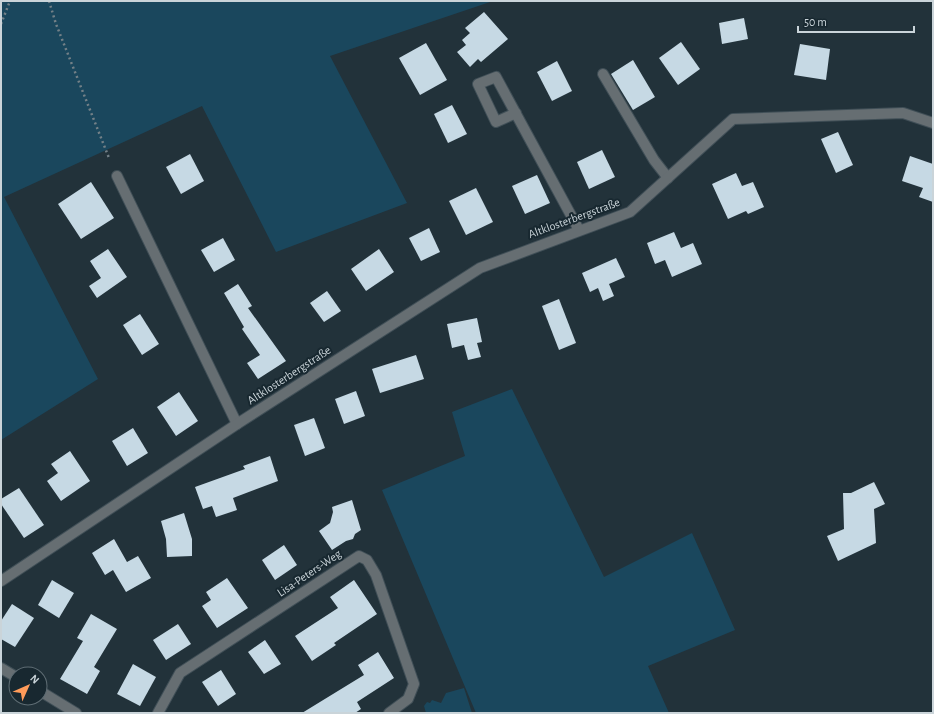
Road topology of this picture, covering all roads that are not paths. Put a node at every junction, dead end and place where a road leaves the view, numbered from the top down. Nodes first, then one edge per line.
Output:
1 (604, 74) dead end
2 (516, 113) dead end
3 (933, 123) edge
4 (117, 176) dead end
5 (668, 178) junction
6 (579, 230) junction
7 (237, 424) junction
8 (1, 581) edge
9 (48, 696) edge
10 (76, 713) edge
11 (158, 713) edge
12 (389, 713) edge

1 - 5 street
2 - 6 street
3 - 5 street, Altklosterbergstraße
4 - 7 street
5 - 6 street, Altklosterbergstraße
6 - 7 street, Altklosterbergstraße
7 - 8 street, Altklosterbergstraße
9 - 10 street
11 - 12 street, Lisa-Peters-Weg

